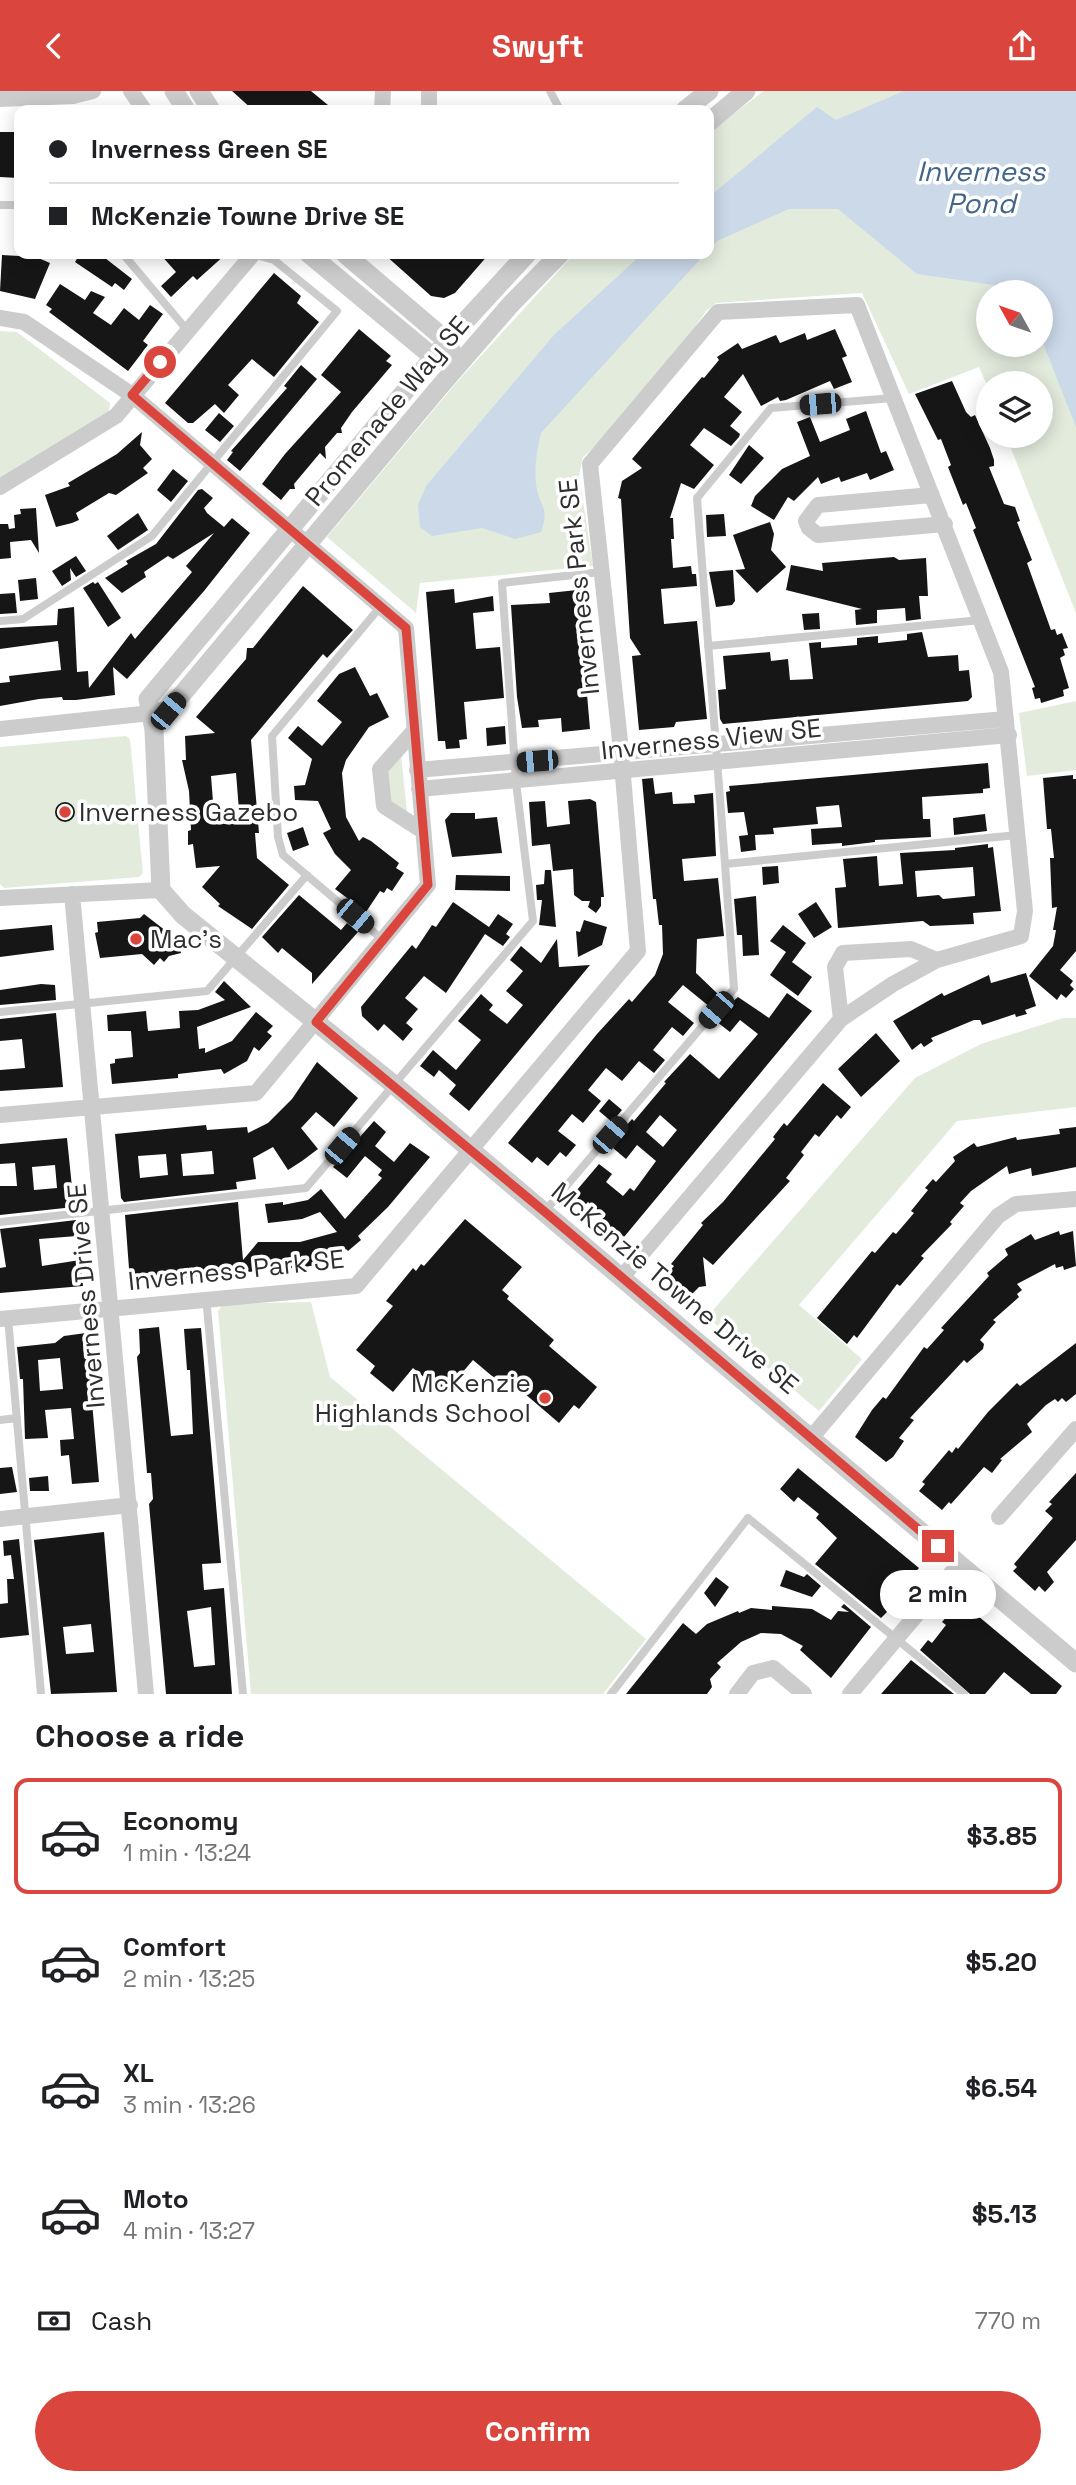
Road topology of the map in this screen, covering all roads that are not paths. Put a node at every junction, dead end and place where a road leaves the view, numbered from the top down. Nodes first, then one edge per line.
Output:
1 (93, 91) edge
2 (709, 91) edge
3 (746, 91) edge
4 (0, 99) edge
5 (691, 105) edge
6 (714, 118) edge
7 (127, 259) edge
8 (249, 259) edge
9 (270, 259) edge
10 (315, 259) edge
11 (351, 259) edge
12 (522, 259) edge
13 (555, 259) edge
14 (0, 318) edge
15 (187, 330) junction
16 (447, 341) junction
17 (433, 357) junction
18 (458, 366) junction
19 (132, 395) junction
20 (893, 398) junction
21 (211, 464) junction
22 (0, 487) edge
23 (932, 495) junction
24 (945, 524) junction
25 (289, 530) junction
26 (308, 545) junction
27 (601, 572) junction
28 (381, 606) junction
29 (982, 620) junction
30 (0, 621) edge
31 (708, 646) junction
32 (151, 713) junction
33 (1008, 727) junction
34 (0, 729) edge
35 (413, 732) junction
36 (715, 744) junction
37 (621, 754) junction
38 (717, 762) junction
39 (515, 763) junction
40 (417, 770) junction
41 (622, 773) junction
42 (516, 782) junction
43 (419, 789) junction
44 (423, 831) junction
45 (1017, 835) junction
46 (724, 864) junction
47 (307, 875) junction
48 (160, 890) junction
49 (72, 894) junction
50 (0, 898) edge
51 (383, 940) junction
52 (236, 958) junction
53 (937, 960) junction
54 (83, 1005) junction
55 (0, 1013) edge
56 (841, 1019) junction
57 (316, 1022) junction
58 (393, 1084) junction
59 (93, 1106) junction
60 (0, 1115) edge
61 (470, 1151) junction
62 (1076, 1199) edge
63 (545, 1212) junction
64 (103, 1213) junction
65 (0, 1222) edge
66 (621, 1277) junction
67 (206, 1297) junction
68 (112, 1307) junction
69 (4, 1319) edge
70 (17, 1418) junction
71 (0, 1420) edge
72 (1076, 1429) edge
73 (811, 1438) junction
74 (130, 1505) junction
75 (27, 1517) junction
76 (999, 1517) dead end
77 (0, 1519) edge
78 (959, 1564) junction
79 (897, 1637) junction
80 (1076, 1663) edge
81 (41, 1694) edge
82 (146, 1694) edge
83 (243, 1694) edge
84 (611, 1694) edge
85 (737, 1694) edge
86 (804, 1694) edge
87 (850, 1694) edge
88 (964, 1694) edge

1 - 4 street
2 - 5 street
3 - 6 street
7 - 15 lane
8 - 15 street
9 - 21 lane
10 - 17 street
11 - 16 street
12 - 16 street, Promenade Way SE
13 - 18 street, Promenade Way SE
14 - 19 street
15 - 19 street
16 - 17 street, Promenade Way SE
16 - 18 street
17 - 18 street
17 - 25 street, Promenade Way SE
18 - 26 street, Promenade Way SE
19 - 21 street
19 - 22 street
20 - 23 street, Inverness Park SE
20 - 27 street, Inverness Park SE
20 - 31 lane
21 - 25 street
21 - 30 lane
23 - 24 street, Inverness Park SE
23 - 24 street
24 - 29 street, Inverness Park SE
25 - 26 street
25 - 32 street, Promenade Way SE
26 - 28 street
26 - 32 street, Promenade Way SE
27 - 37 street, Inverness Park SE
27 - 39 lane
28 - 35 street
28 - 47 lane
29 - 31 lane
29 - 33 street, Inverness Park SE
31 - 36 lane
32 - 34 street
32 - 48 street
33 - 36 street, Inverness View SE
33 - 38 street, Inverness View SE
33 - 45 street, Inverness Park SE
35 - 40 street
35 - 44 street
36 - 37 street, Inverness View SE
36 - 38 lane
37 - 39 street, Inverness View SE
37 - 41 street, Inverness Park SE
38 - 41 street, Inverness View SE
38 - 46 lane
39 - 40 street, Inverness View SE
39 - 42 lane
40 - 43 street
41 - 42 street, Inverness View SE
41 - 61 street, Inverness Park SE
42 - 43 street, Inverness View SE
42 - 58 lane
43 - 44 street
44 - 51 street
45 - 46 lane
45 - 53 street, Inverness Park SE
46 - 63 lane
47 - 51 lane
47 - 52 lane
48 - 49 street
48 - 52 street, McKenzie Towne Drive SE
49 - 50 street
49 - 54 street, Inverness Drive SE
51 - 57 street
52 - 54 lane
52 - 57 street, McKenzie Towne Drive SE
53 - 56 street, Inverness Park SE
53 - 56 street
54 - 55 lane
54 - 59 street, Inverness Drive SE
56 - 66 street, Inverness Park SE
57 - 58 street, McKenzie Towne Drive SE
57 - 59 street
58 - 61 street, McKenzie Towne Drive SE
58 - 64 lane
59 - 60 street
59 - 64 street, Inverness Drive SE
61 - 63 street, McKenzie Towne Drive SE
61 - 67 street, Inverness Park SE
62 - 73 street
63 - 66 street, McKenzie Towne Drive SE
64 - 65 lane
64 - 68 street, Inverness Drive SE
66 - 73 street, McKenzie Towne Drive SE
67 - 68 street, Inverness Park SE
67 - 83 lane
68 - 69 street, Inverness Park SE
68 - 74 street, Inverness Drive SE
69 - 70 lane
70 - 71 lane
70 - 75 lane
72 - 76 street
73 - 78 street, McKenzie Towne Drive SE
74 - 75 street
74 - 82 street, Inverness Drive SE
75 - 77 street
75 - 81 lane
78 - 79 street
78 - 80 street, McKenzie Towne Drive SE
79 - 84 lane
79 - 87 street
79 - 88 lane
85 - 86 street

